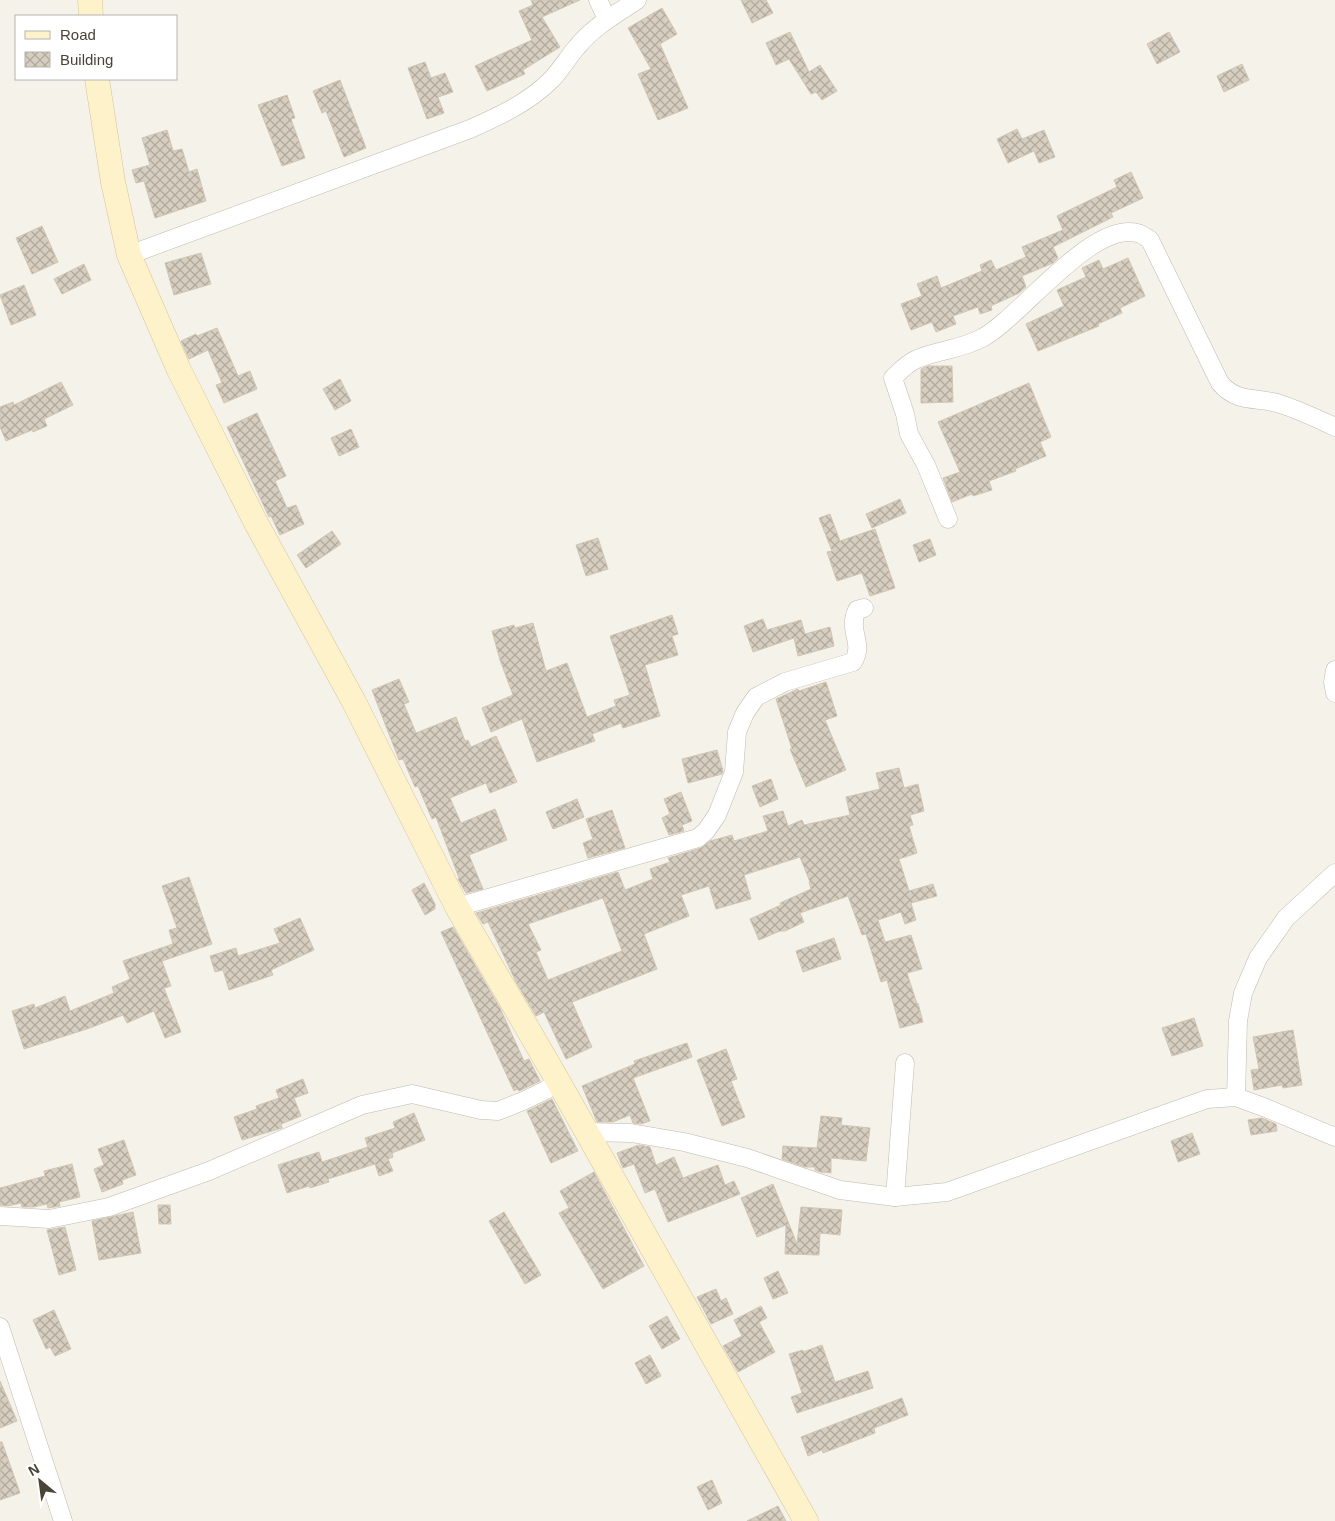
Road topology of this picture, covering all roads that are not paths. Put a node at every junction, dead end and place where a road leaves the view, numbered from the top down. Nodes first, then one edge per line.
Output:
1 (90, 0) edge
2 (598, 0) edge
3 (637, 0) edge
4 (91, 15) edge
5 (607, 19) junction
6 (98, 80) edge
7 (129, 255) junction
8 (1335, 427) edge
9 (948, 519) dead end
10 (864, 608) dead end
11 (1335, 670) edge
12 (1335, 693) edge
13 (1335, 873) edge
14 (457, 907) junction
15 (905, 1063) dead end
16 (558, 1082) junction
17 (1236, 1097) junction
18 (587, 1132) junction
19 (1335, 1137) edge
20 (895, 1197) junction
21 (0, 1216) edge
22 (0, 1327) edge
23 (63, 1521) edge
24 (806, 1521) edge

1 - 4 street
2 - 5 street
3 - 5 street
5 - 7 street
6 - 7 street
7 - 14 street
8 - 9 street
10 - 14 street
11 - 12 street
13 - 17 street
14 - 16 street
15 - 20 street
16 - 18 street
16 - 21 street
17 - 19 street
17 - 20 street
18 - 20 street
18 - 24 street
22 - 23 street

